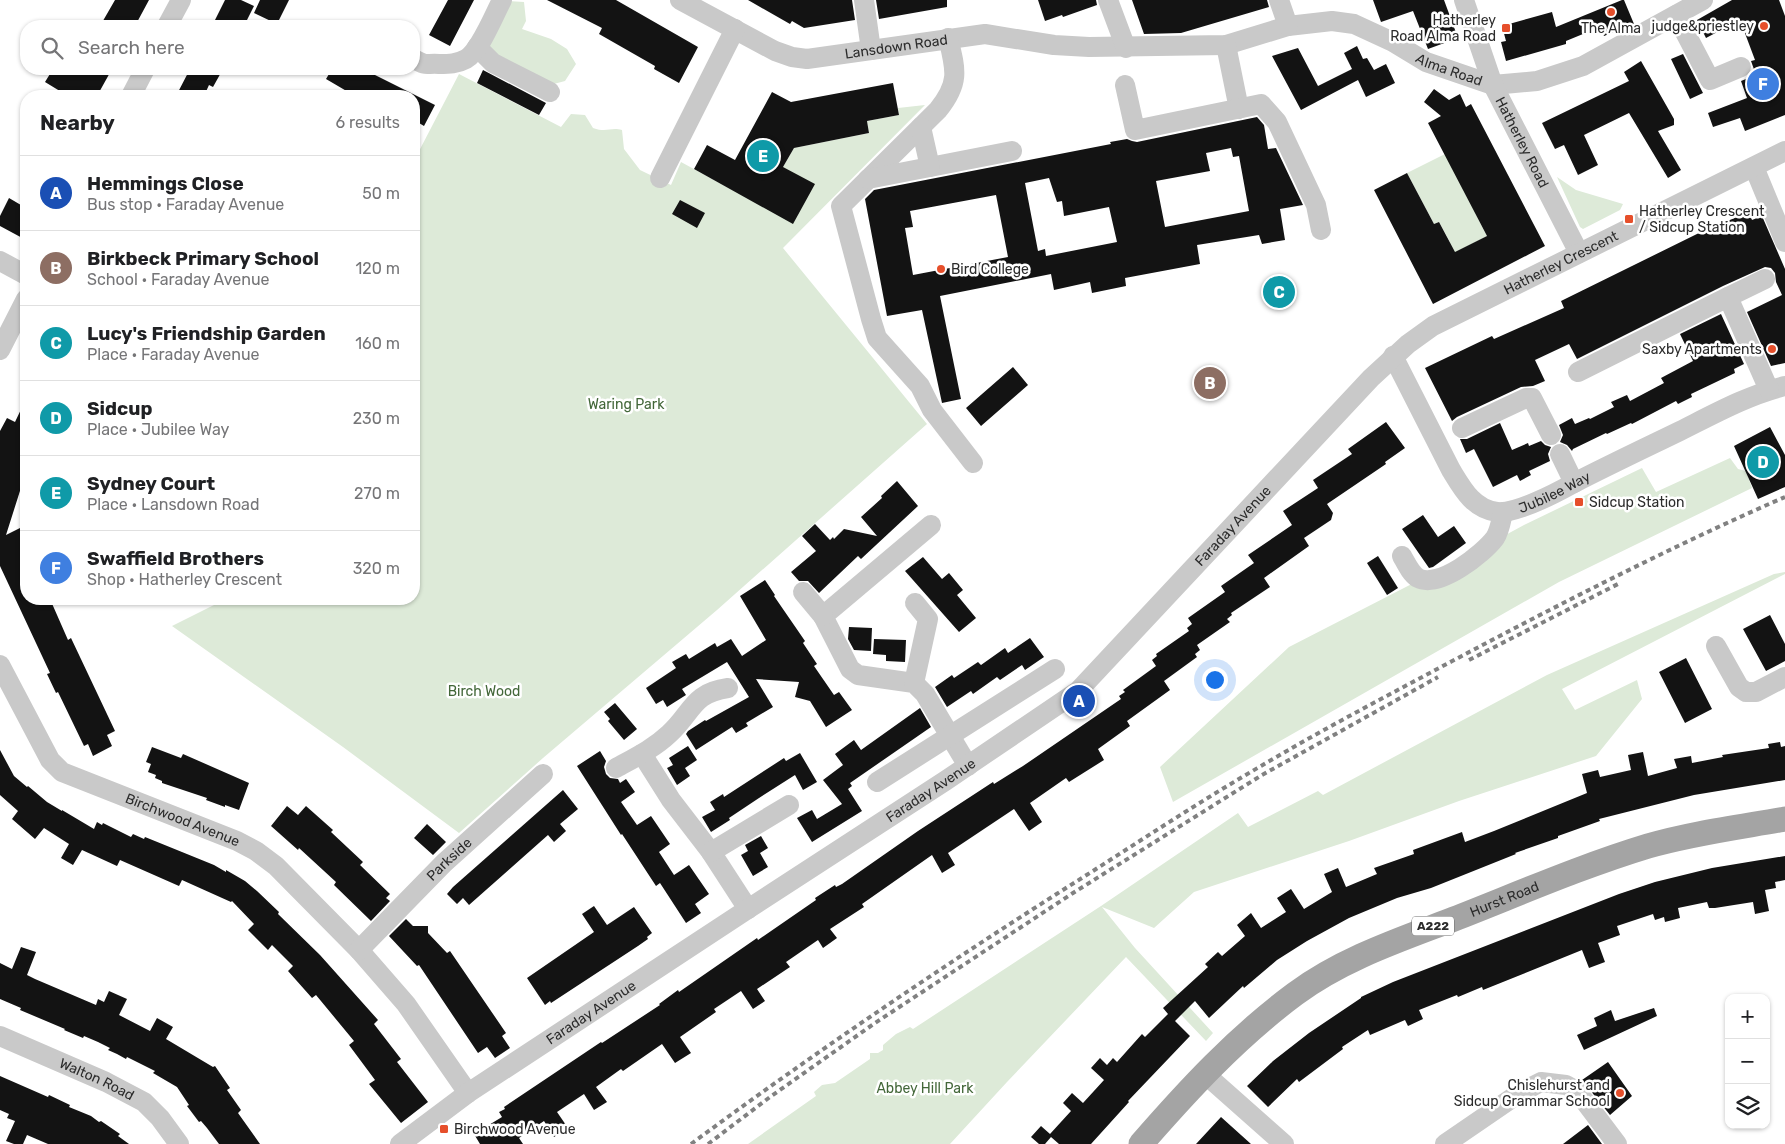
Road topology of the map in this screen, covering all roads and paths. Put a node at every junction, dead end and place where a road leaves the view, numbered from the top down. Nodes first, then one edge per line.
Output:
1 (181, 0) edge
2 (502, 0) edge
3 (680, 0) edge
4 (864, 0) edge
5 (1108, 0) edge
6 (1279, 0) edge
7 (1464, 0) edge
8 (1703, 0) edge
9 (1676, 15) junction
10 (170, 20) edge
11 (1288, 26) junction
12 (735, 30) junction
13 (948, 38) junction
14 (1226, 45) junction
15 (477, 47) junction
16 (1126, 48) junction
17 (871, 50) junction
18 (420, 63) edge
19 (1741, 67) dead end
20 (142, 75) edge
21 (1125, 84) dead end
22 (1493, 85) junction
23 (133, 90) edge
24 (550, 92) dead end
25 (1239, 109) junction
26 (921, 127) junction
27 (1012, 151) dead end
28 (1785, 151) edge
29 (930, 166) junction
30 (1754, 167) junction
31 (660, 178) dead end
32 (868, 179) junction
33 (1321, 230) dead end
34 (1785, 242) edge
35 (1579, 253) junction
36 (0, 261) edge
37 (20, 272) edge
38 (1765, 279) dead end
39 (1728, 297) junction
40 (20, 311) edge
41 (0, 350) edge
42 (1393, 356) junction
43 (1578, 372) dead end
44 (1777, 388) edge
45 (1462, 428) dead end
46 (1551, 436) dead end
47 (1560, 454) dead end
48 (973, 463) dead end
49 (1574, 483) junction
50 (1503, 512) junction
51 (931, 525) dead end
52 (1402, 556) dead end
53 (803, 592) dead end
54 (914, 603) dead end
55 (823, 616) junction
56 (1716, 646) dead end
57 (0, 665) edge
58 (1055, 669) dead end
59 (1785, 677) edge
60 (914, 682) junction
61 (728, 688) dead end
62 (950, 736) junction
63 (642, 754) junction
64 (968, 766) junction
65 (616, 768) dead end
66 (543, 774) dead end
67 (877, 782) dead end
68 (790, 805) dead end
69 (1785, 819) edge
70 (712, 852) junction
71 (748, 909) junction
72 (359, 950) junction
73 (0, 1036) edge
74 (1205, 1074) junction
75 (468, 1094) junction
76 (179, 1144) edge
77 (400, 1144) edge
78 (1141, 1144) edge
79 (1284, 1144) edge
80 (1445, 1144) edge
81 (1617, 1144) edge

1 - 10 street
2 - 15 street
3 - 12 street, Lansdown Road
4 - 17 street
5 - 16 street
6 - 11 street
7 - 22 street, Hatherley Road
8 - 9 street, Alma Road
9 - 19 street
9 - 22 street, Alma Road
11 - 14 street, Alma Road
11 - 22 street, Alma Road
12 - 17 street, Lansdown Road
12 - 31 street
13 - 16 street, Lansdown Road
13 - 17 street, Lansdown Road
13 - 26 street
14 - 16 street, Alma Road
14 - 25 street
15 - 18 street
15 - 24 street
20 - 23 street
21 - 25 street
22 - 35 street, Hatherley Road
25 - 33 street
26 - 29 street
26 - 32 street
27 - 29 street
28 - 30 street, Hatherley Crescent
29 - 32 street
30 - 34 street
30 - 35 street, Hatherley Crescent
32 - 48 street
35 - 42 street, Hatherley Crescent
36 - 37 street
38 - 39 street
39 - 43 street
39 - 44 street
40 - 41 street
42 - 50 street, Jubilee Way
42 - 64 street, Faraday Avenue
44 - 49 street, Jubilee Way
45 - 46 street
47 - 49 street
49 - 50 street, Jubilee Way
50 - 52 street
51 - 55 street
53 - 55 street
54 - 60 street
55 - 60 street
56 - 59 street
57 - 72 street, Birchwood Avenue
58 - 62 street
60 - 62 street
61 - 63 street
62 - 64 street
62 - 67 street
63 - 65 street
63 - 70 street
64 - 71 street, Faraday Avenue
66 - 72 street, Parkside
68 - 70 street
69 - 74 main road, Hurst Road / A222
70 - 71 street
71 - 75 street, Faraday Avenue
72 - 75 street, Birchwood Avenue
73 - 76 street, Walton Road
74 - 78 main road, Hurst Road / A222
74 - 79 street
75 - 77 street, Faraday Avenue
80 - 81 street

